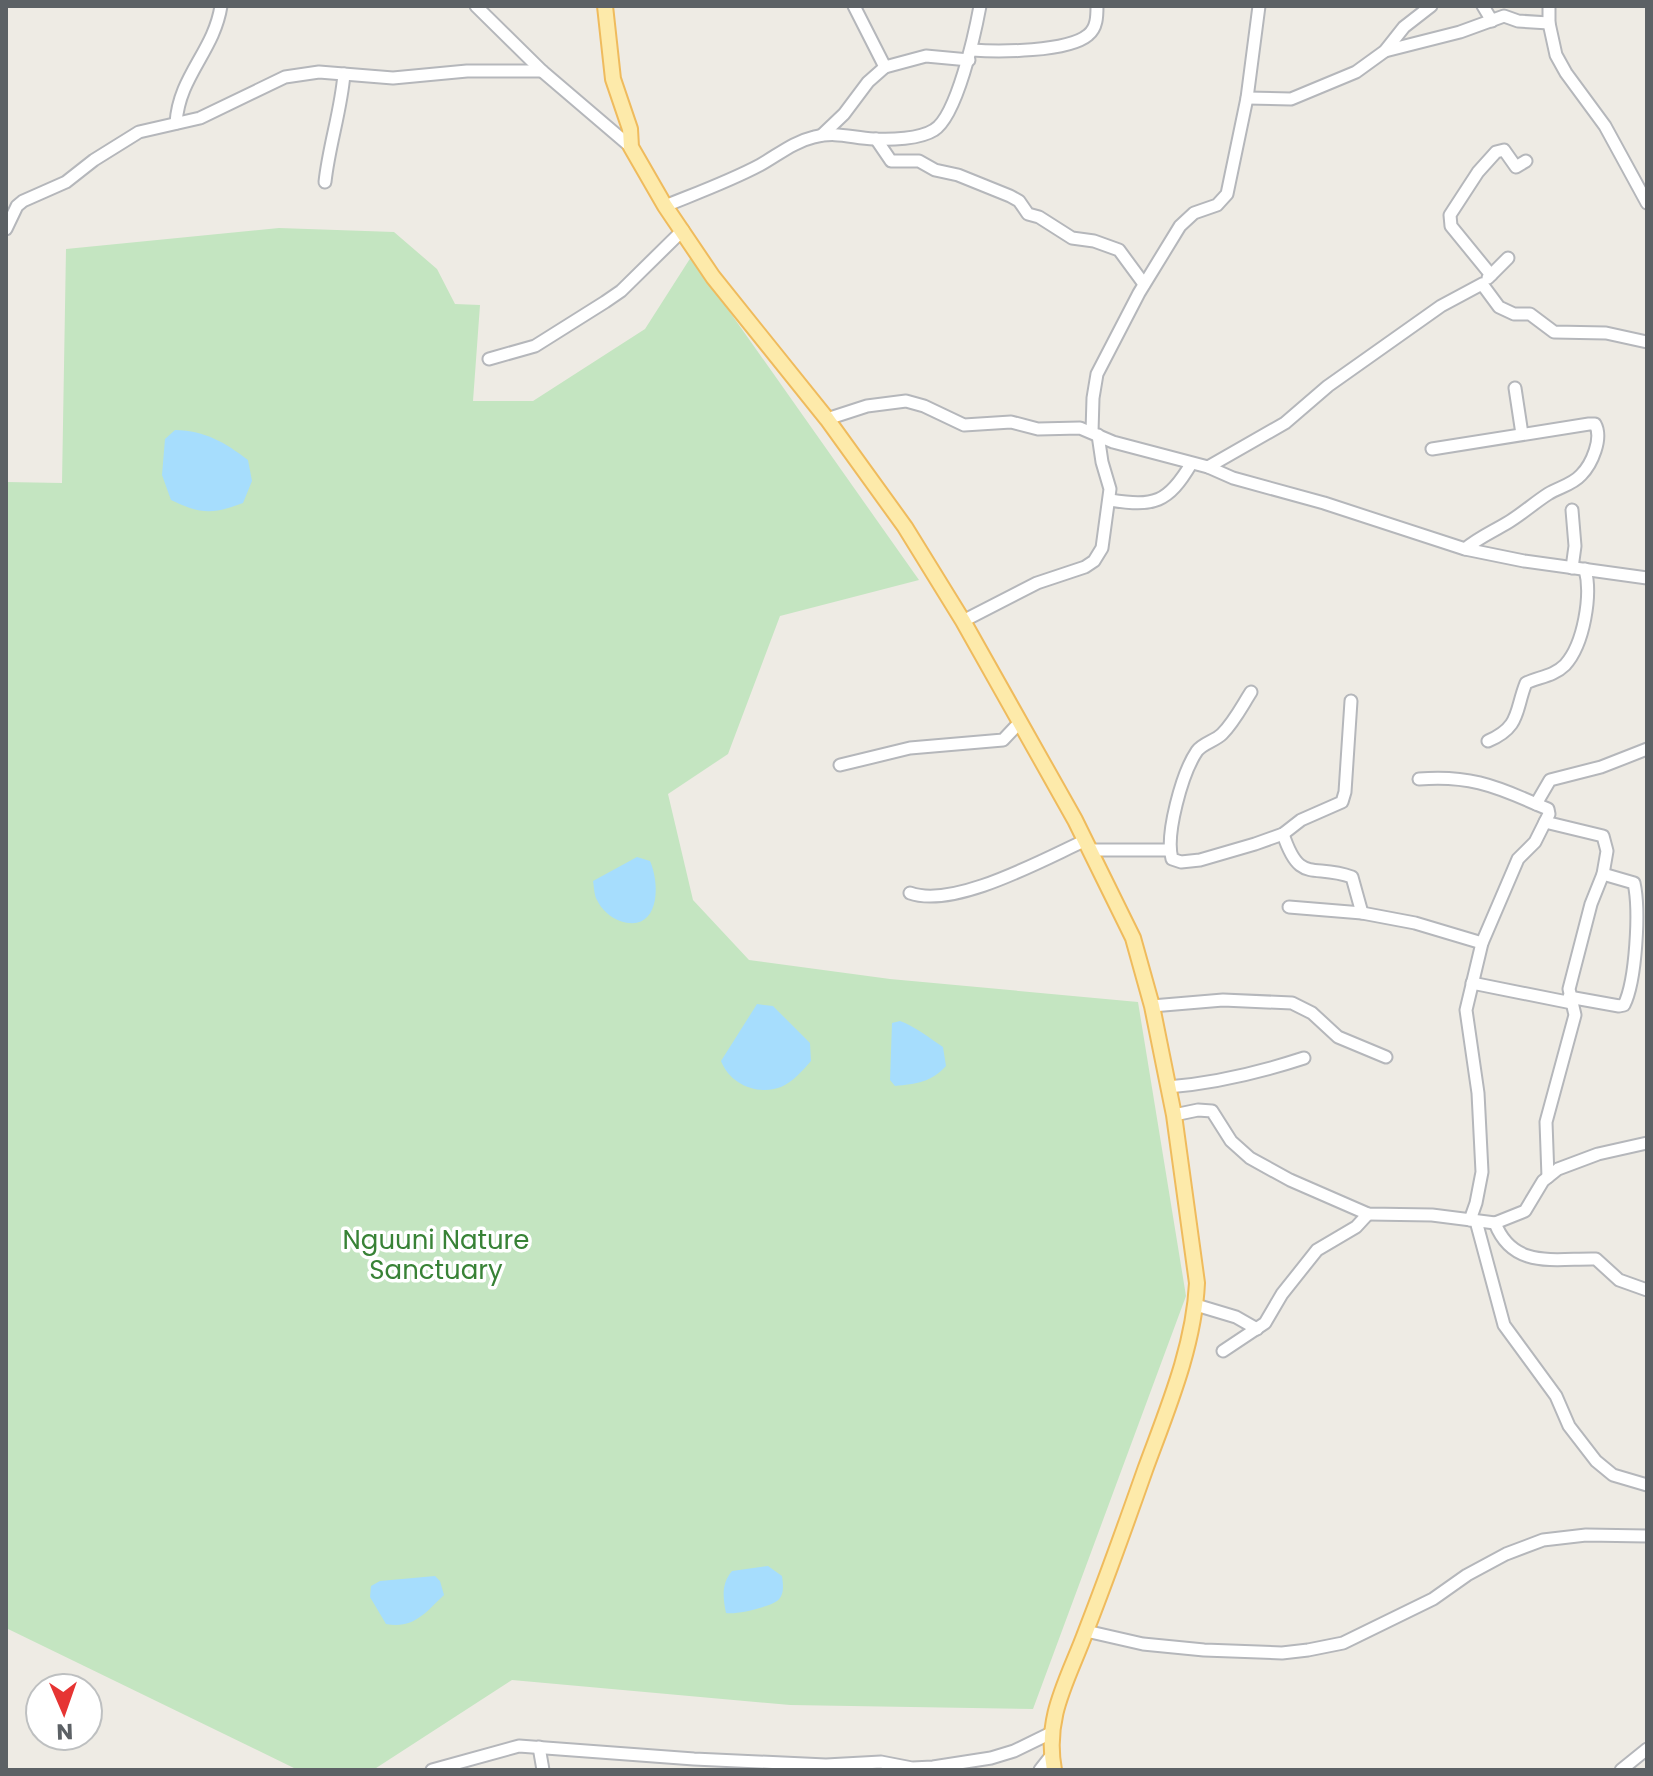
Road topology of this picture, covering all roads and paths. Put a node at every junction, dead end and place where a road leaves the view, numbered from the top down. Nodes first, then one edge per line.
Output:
1 (221, 6) edge
2 (476, 6) edge
3 (605, 6) edge
4 (854, 6) edge
5 (980, 6) edge
6 (1097, 6) edge
7 (1259, 6) edge
8 (1431, 6) edge
9 (1483, 6) edge
10 (1549, 6) edge
11 (1492, 21) junction
12 (1549, 23) junction
13 (1385, 51) junction
14 (970, 55) junction
15 (885, 67) junction
16 (542, 71) junction
17 (344, 74) junction
18 (1247, 98) junction
19 (176, 123) junction
20 (822, 135) junction
21 (876, 139) junction
22 (631, 147) junction
23 (1526, 161) dead end
24 (325, 182) dead end
25 (1647, 203) edge
26 (665, 206) junction
27 (6, 229) edge
28 (683, 230) junction
29 (1508, 258) dead end
30 (1486, 279) junction
31 (1144, 284) junction
32 (1647, 342) edge
33 (489, 359) dead end
34 (1515, 388) dead end
35 (827, 419) junction
36 (1095, 433) junction
37 (1522, 434) junction
38 (1432, 449) dead end
39 (1191, 464) junction
40 (1208, 467) junction
41 (1110, 500) junction
42 (1572, 510) dead end
43 (1465, 549) junction
44 (1578, 568) junction
45 (1647, 578) edge
46 (963, 621) junction
47 (1251, 692) dead end
48 (1351, 701) dead end
49 (1020, 722) junction
50 (1488, 741) dead end
51 (1647, 749) edge
52 (840, 765) dead end
53 (1419, 779) dead end
54 (1536, 804) junction
55 (1545, 822) junction
56 (1283, 834) junction
57 (1087, 846) junction
58 (1170, 850) junction
59 (1603, 874) junction
60 (910, 893) dead end
61 (1289, 907) dead end
62 (1362, 913) junction
63 (1482, 943) junction
64 (1472, 983) junction
65 (1570, 1000) junction
66 (1152, 1006) junction
67 (1386, 1057) dead end
68 (1304, 1058) dead end
69 (1168, 1087) junction
70 (1174, 1115) junction
71 (1647, 1143) edge
72 (1548, 1177) junction
73 (1368, 1214) junction
74 (1473, 1220) junction
75 (1495, 1223) junction
76 (1647, 1290) edge
77 (1196, 1305) junction
78 (1257, 1329) junction
79 (1223, 1351) dead end
80 (1647, 1485) edge
81 (1647, 1536) edge
82 (1086, 1631) junction
83 (1051, 1733) junction
84 (539, 1747) junction
85 (1647, 1749) edge
86 (476, 1756) junction
87 (1053, 1763) edge
88 (826, 1767) edge
89 (432, 1770) edge
90 (477, 1770) edge
91 (543, 1770) edge
92 (1040, 1770) edge
93 (1621, 1770) edge

1 - 19 street
2 - 16 street
3 - 22 main road
4 - 15 street
5 - 14 street
6 - 14 street
7 - 18 street
8 - 13 street
9 - 11 street
10 - 12 street
11 - 12 street
11 - 13 street
12 - 25 street
13 - 18 street
14 - 15 street
14 - 21 street
15 - 20 street
16 - 17 street
16 - 22 street
17 - 19 street
17 - 24 street
18 - 31 street
19 - 27 street
20 - 21 street
20 - 26 street
21 - 31 street
22 - 26 main road
23 - 30 street
26 - 28 main road
28 - 33 street
28 - 35 main road
29 - 30 street
30 - 32 street
30 - 40 street
31 - 36 street
34 - 37 street
35 - 36 street
35 - 46 main road
36 - 39 street
36 - 41 street
37 - 38 street
37 - 43 street
39 - 40 street
39 - 41 street
40 - 43 street
41 - 46 street
42 - 44 street
43 - 44 street
44 - 45 street
44 - 50 street
46 - 49 main road
47 - 58 street
48 - 56 street
49 - 52 street
49 - 57 main road
51 - 54 street
53 - 54 street
54 - 55 street
55 - 59 street
55 - 63 street
56 - 58 street
56 - 62 street
57 - 58 street
57 - 60 street
57 - 66 main road
59 - 65 street
59 - 65 street
61 - 62 street
62 - 63 street
63 - 64 street
64 - 65 street
64 - 74 street
65 - 72 street
66 - 67 street
66 - 69 main road
68 - 69 street
69 - 70 main road
70 - 73 street
70 - 77 main road
71 - 72 street
72 - 75 street
73 - 74 street
73 - 78 street
74 - 75 street
74 - 80 street
75 - 76 street
77 - 78 street
77 - 82 main road
78 - 79 street
81 - 82 street
82 - 83 main road
83 - 87 main road
83 - 88 street
84 - 86 street
84 - 88 street
84 - 91 street
85 - 93 street
86 - 89 street
86 - 90 street
87 - 92 street

